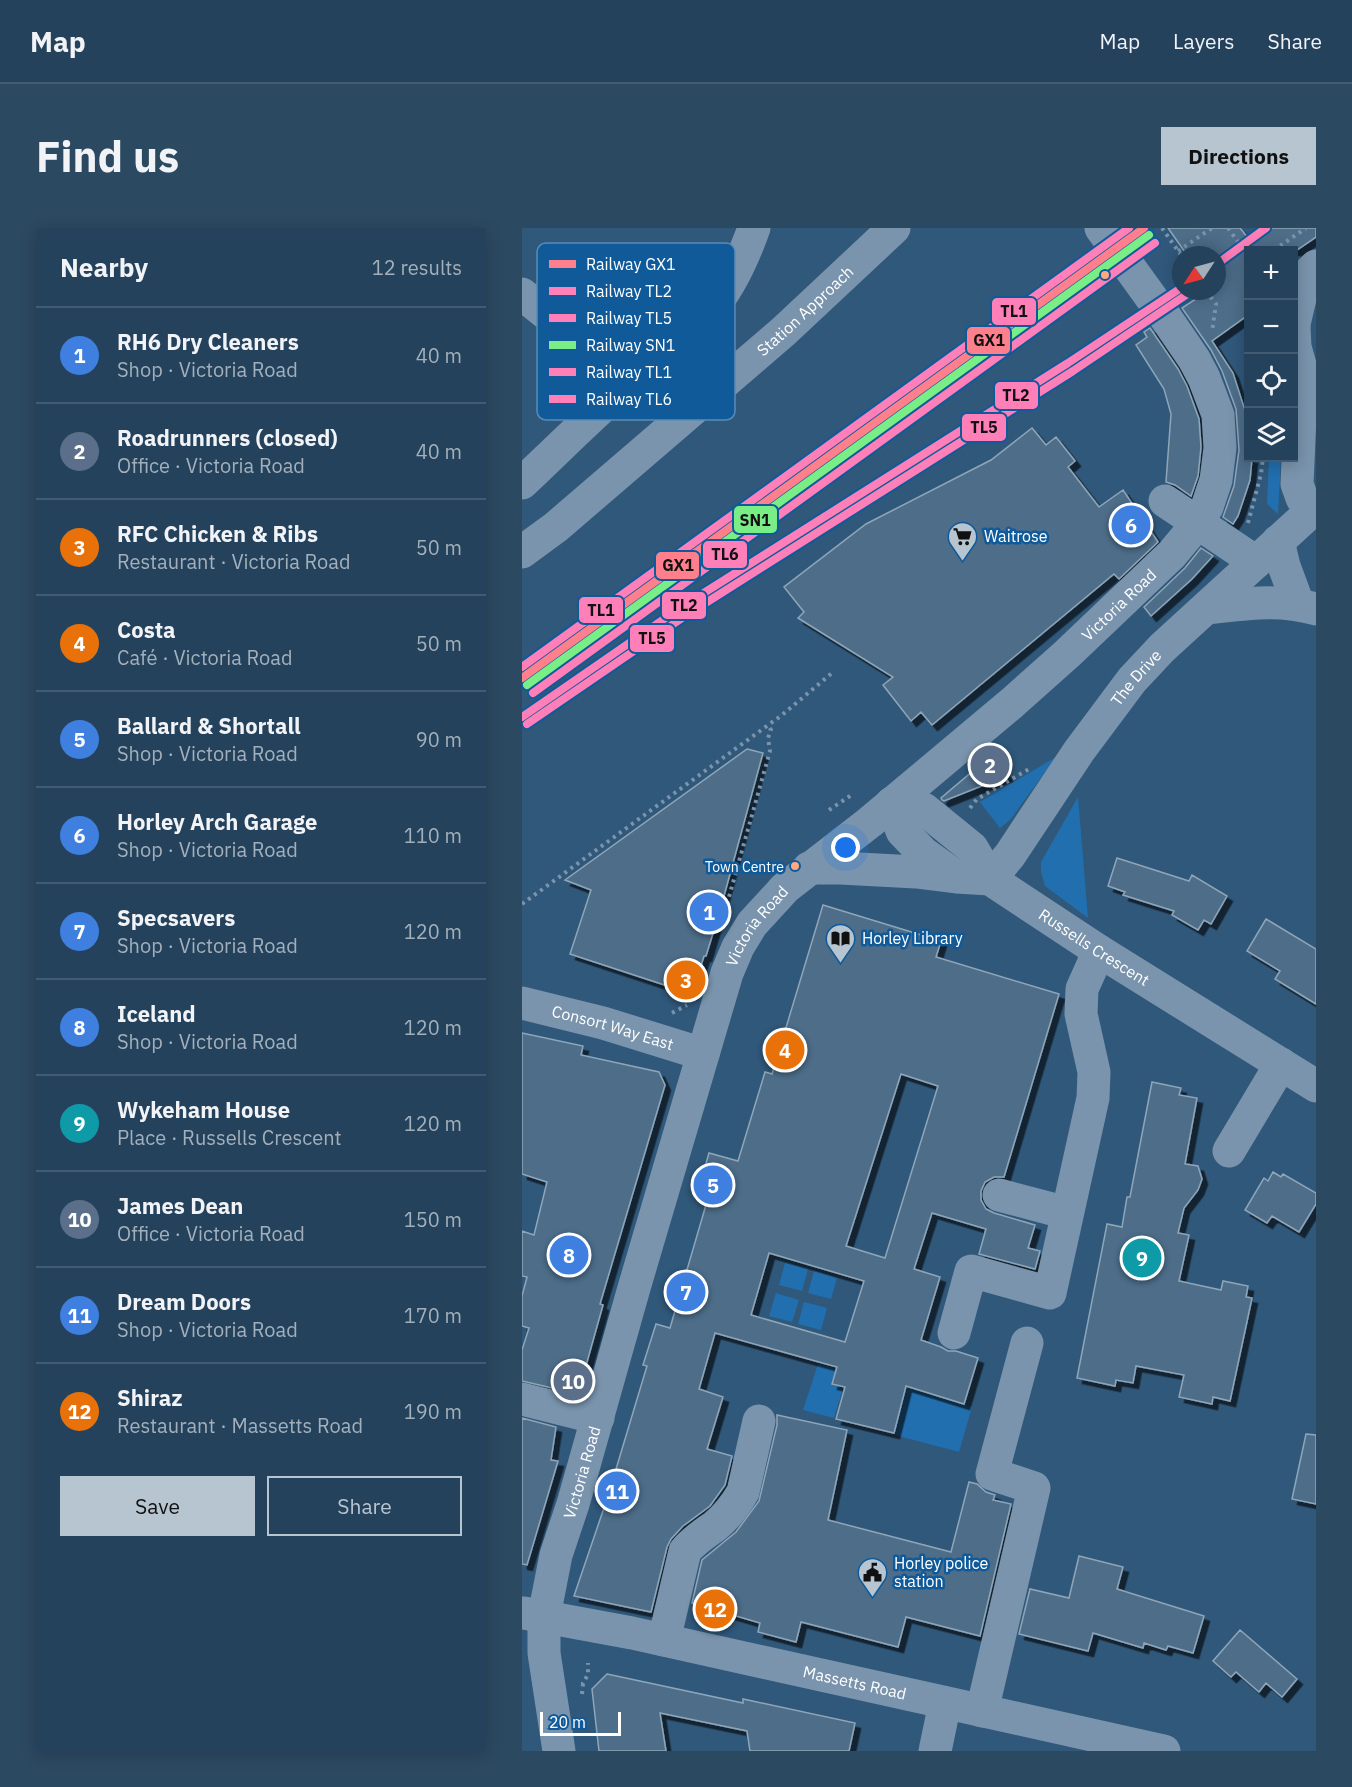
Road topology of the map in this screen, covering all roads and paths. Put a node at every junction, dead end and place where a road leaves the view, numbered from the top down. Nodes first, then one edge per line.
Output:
1 (754, 228) edge
2 (894, 228) edge
3 (1101, 228) edge
4 (1162, 228) edge
5 (1212, 228) edge
6 (1228, 228) edge
7 (1306, 228) edge
8 (1175, 246) edge
9 (1189, 246) edge
10 (1280, 246) edge
11 (1244, 250) edge
12 (1316, 266) edge
13 (735, 272) edge
14 (522, 294) edge
15 (1298, 305) edge
16 (537, 306) edge
17 (1298, 351) edge
18 (1309, 366) edge
19 (735, 373) edge
20 (589, 420) edge
21 (680, 420) edge
22 (522, 483) edge
23 (1165, 501) dead end
24 (1313, 509) edge
25 (522, 552) edge
26 (1267, 552) junction
27 (1307, 606) edge
28 (1207, 608) junction
29 (832, 673) dead end
30 (768, 725) junction
31 (852, 795) dead end
32 (892, 803) junction
33 (829, 810) dead end
34 (809, 868) junction
35 (956, 877) junction
36 (990, 879) junction
37 (522, 904) edge
38 (726, 907) dead end
39 (1099, 951) junction
40 (692, 999) dead end
41 (522, 1003) edge
42 (669, 1014) dead end
43 (703, 1053) junction
44 (1281, 1064) junction
45 (1316, 1086) edge
46 (1229, 1151) dead end
47 (999, 1196) dead end
48 (1067, 1213) junction
49 (954, 1333) dead end
50 (1027, 1343) dead end
51 (522, 1400) edge
52 (597, 1418) junction
53 (759, 1421) dead end
54 (533, 1615) edge
55 (664, 1640) junction
56 (588, 1663) dead end
57 (577, 1684) dead end
58 (945, 1703) junction
59 (982, 1711) junction
60 (1074, 1742) edge
61 (559, 1751) edge
62 (935, 1751) edge
63 (1164, 1751) edge

1 - 13 street
2 - 19 street, Station Approach
3 - 32 street, Victoria Road
4 - 8 path
5 - 9 path
6 - 11 path
7 - 10 path
12 - 15 street
14 - 16 street
17 - 18 street
18 - 24 street
20 - 22 street
21 - 25 street, Station Approach
23 - 26 street
24 - 26 street, The Drive
26 - 27 street
26 - 28 street, The Drive
27 - 28 street
28 - 36 street, The Drive
29 - 30 path
30 - 37 path
30 - 38 path
31 - 33 path
32 - 34 street, Victoria Road
32 - 35 street
32 - 36 street
34 - 35 street
34 - 43 street, Victoria Road
35 - 36 street
36 - 39 street, Russells Crescent
39 - 44 street, Russells Crescent
39 - 48 street
40 - 42 path
41 - 43 street, Consort Way East
43 - 52 street, Victoria Road
44 - 45 street, Russells Crescent
44 - 46 street
47 - 48 street
48 - 49 street
50 - 59 street
51 - 52 street
52 - 54 street, Victoria Road
53 - 55 street
54 - 55 street, Massetts Road
54 - 61 street, Victoria Road
55 - 58 street, Massetts Road
56 - 57 path
58 - 59 street, Massetts Road
58 - 62 street
59 - 60 street, Massetts Road
60 - 63 street, Massetts Road

